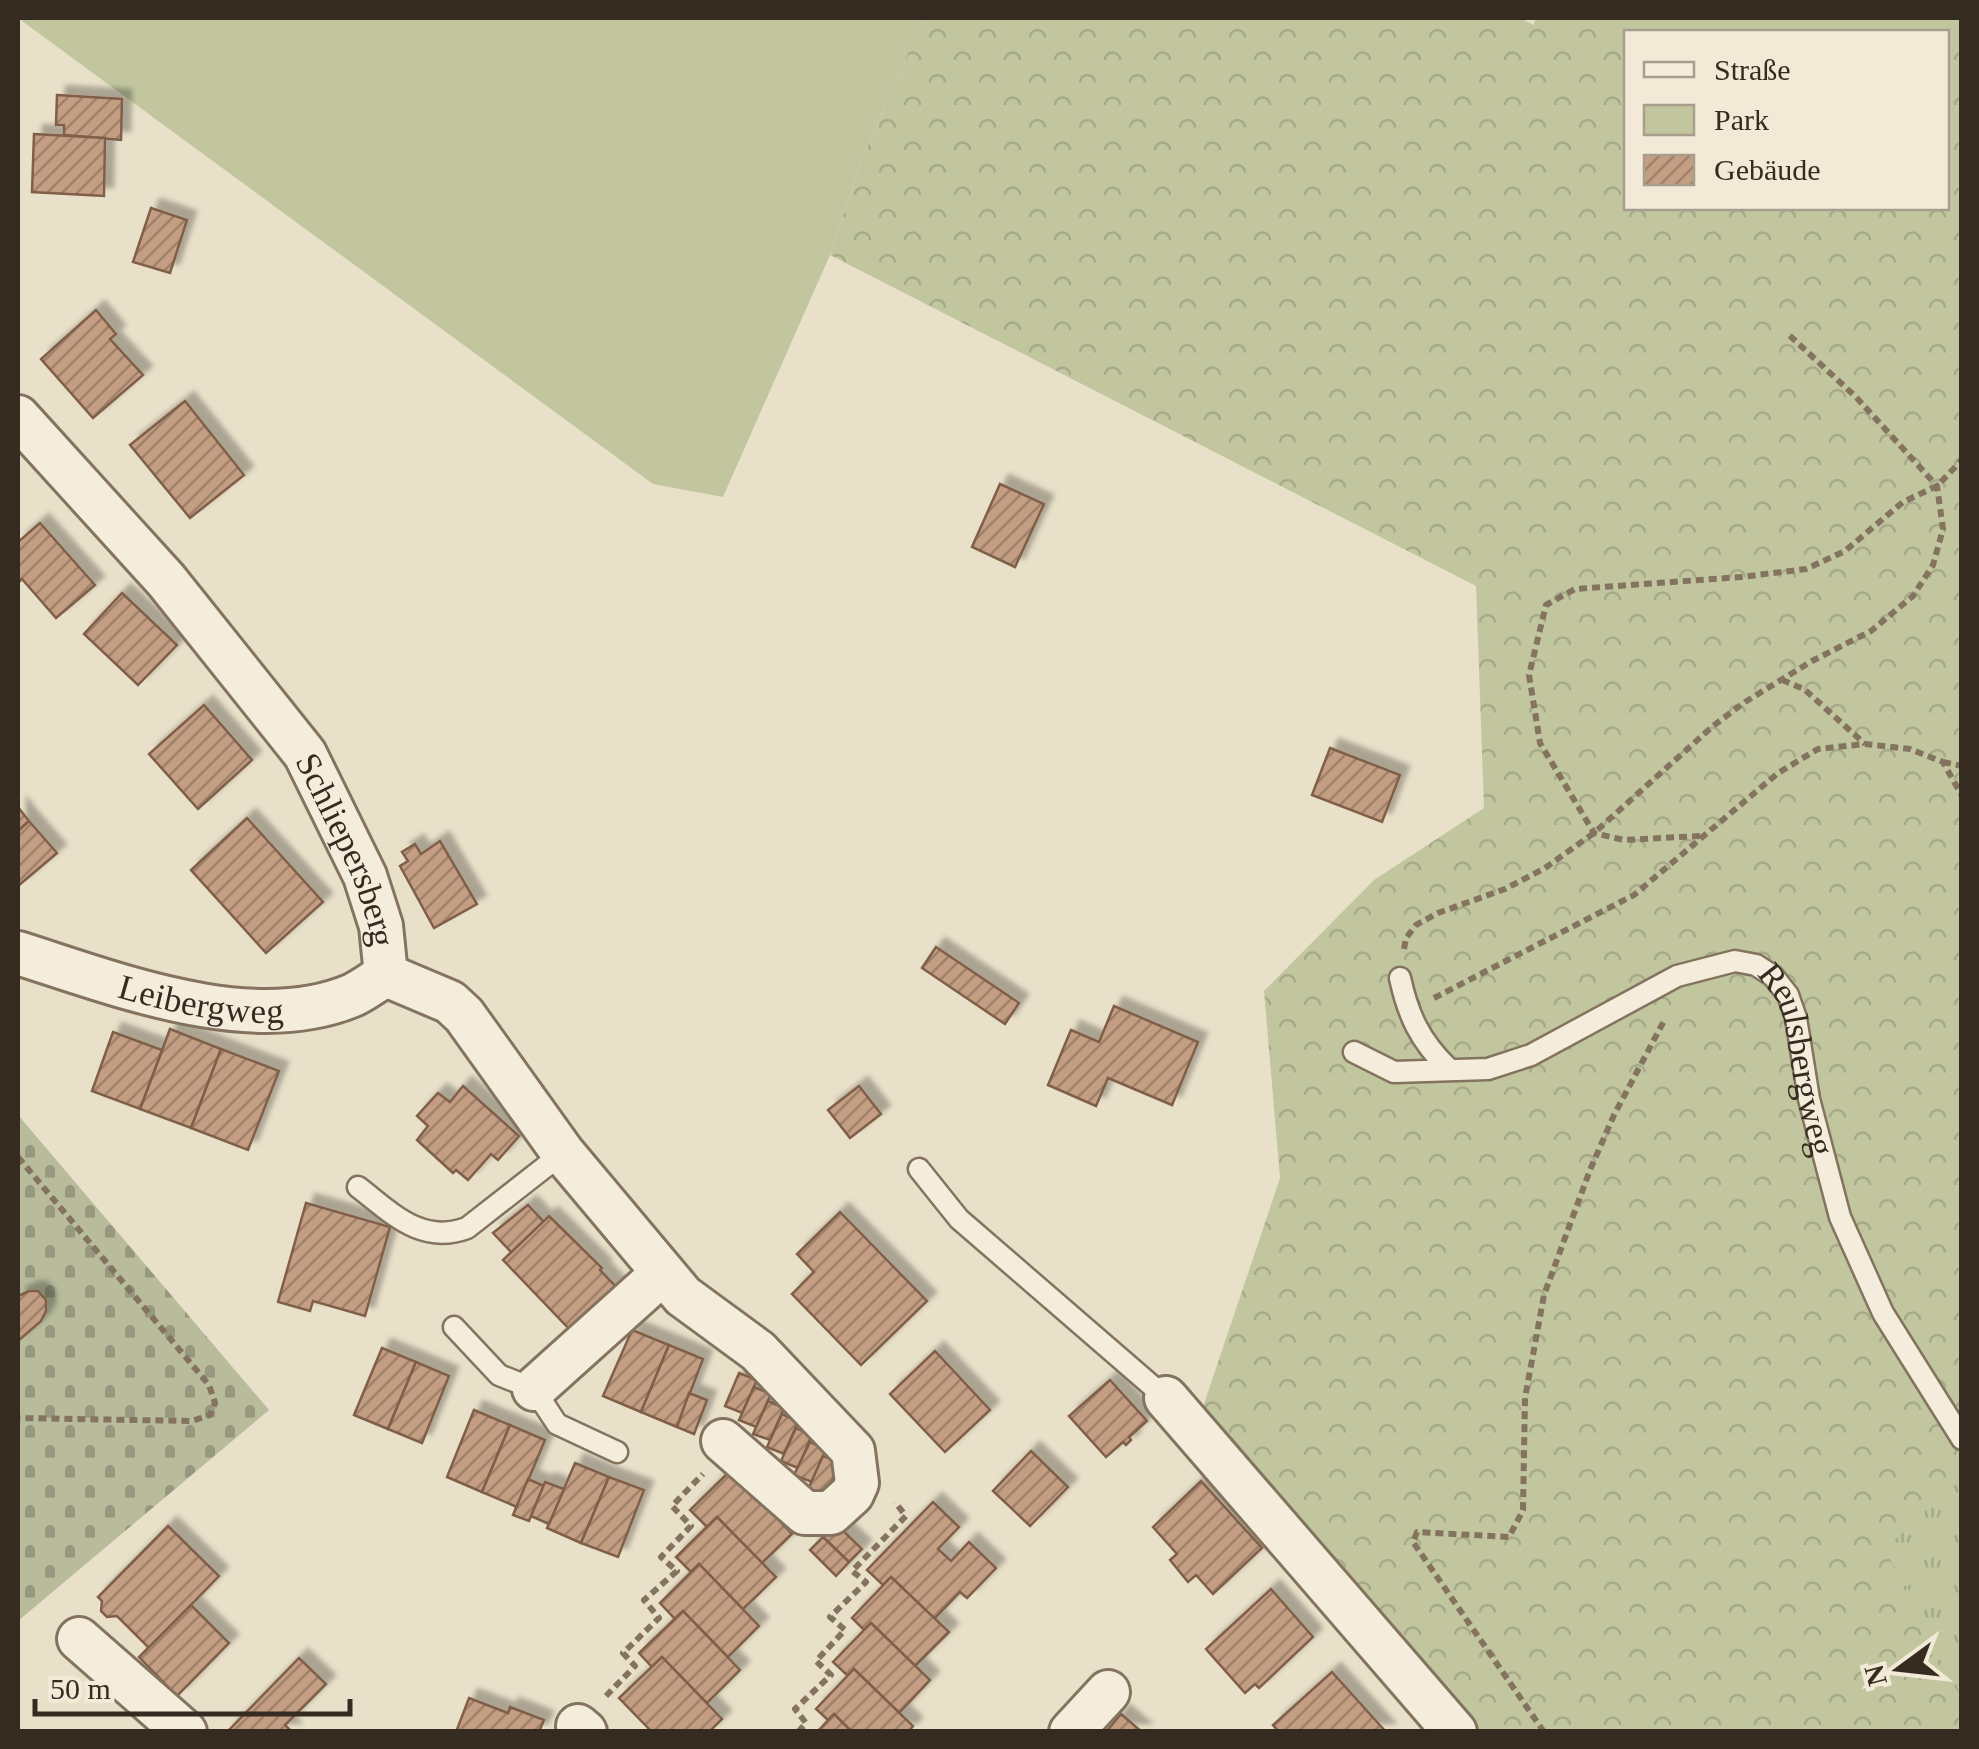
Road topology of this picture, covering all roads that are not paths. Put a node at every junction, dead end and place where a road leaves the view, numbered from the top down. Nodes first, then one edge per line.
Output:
1 (18, 417) edge
2 (18, 953) edge
3 (386, 975) junction
4 (1400, 978) road end
5 (1354, 1052) dead end
6 (1448, 1068) junction
7 (563, 1153) junction
8 (918, 1169) dead end
9 (358, 1187) dead end
10 (663, 1273) junction
11 (454, 1327) dead end
12 (534, 1389) junction
13 (1166, 1398) joint
14 (1962, 1439) edge
15 (722, 1441) road end
16 (617, 1452) dead end
17 (78, 1639) dead end
18 (1108, 1692) dead end
19 (186, 1732) edge
20 (1071, 1732) edge
21 (1455, 1732) edge

1 - 3 street, Schliepersberg
2 - 3 street, Leibergweg
3 - 7 street, Schliepersberg
4 - 6 lane
5 - 6 lane, Reulsbergweg
6 - 14 lane, Reulsbergweg
7 - 9 lane
7 - 10 street, Schliepersberg
8 - 13 lane
10 - 12 street
10 - 15 street, Schliepersberg
11 - 12 lane
12 - 16 lane
13 - 21 street
17 - 19 street
18 - 20 street

